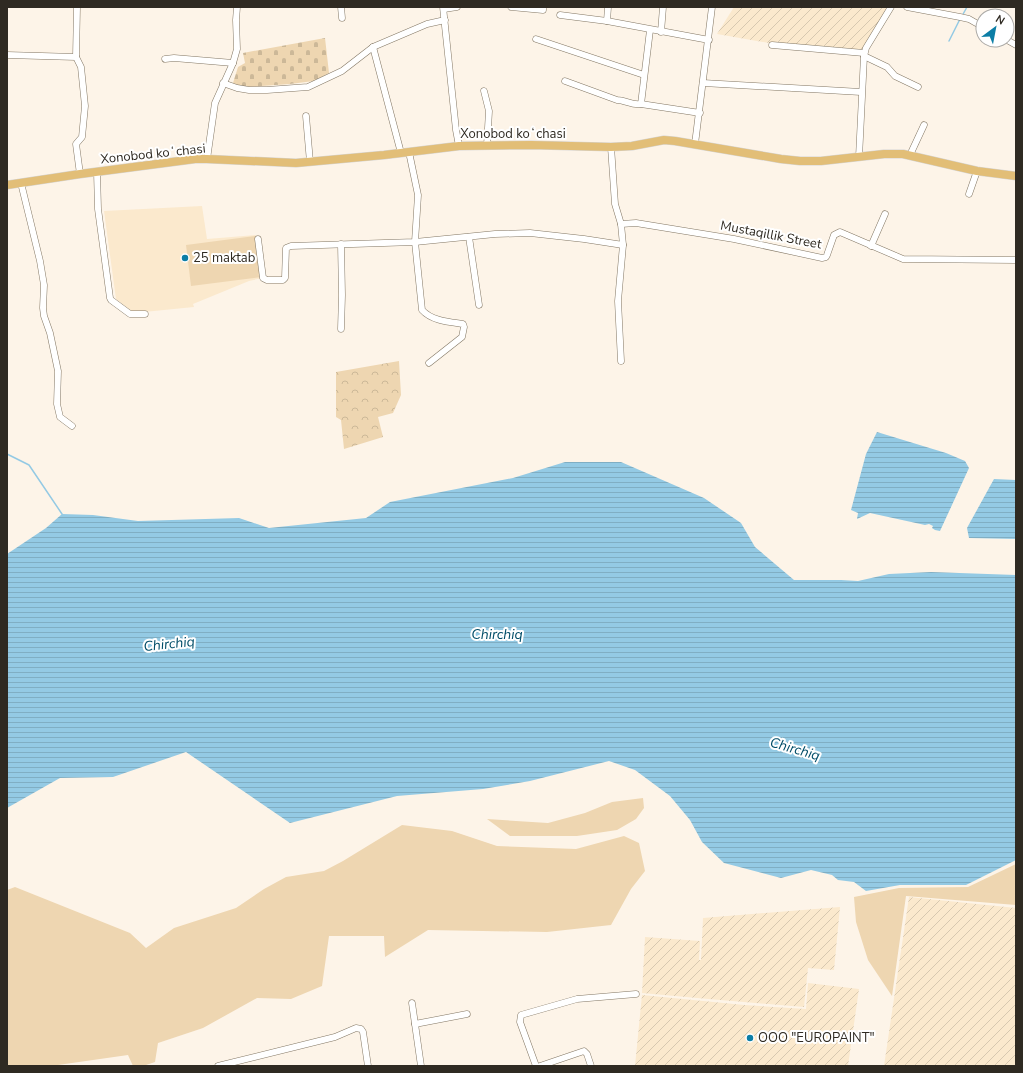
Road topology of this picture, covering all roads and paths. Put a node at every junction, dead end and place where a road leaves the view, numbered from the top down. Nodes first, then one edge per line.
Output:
1 (77, 7) edge
2 (237, 7) edge
3 (341, 7) edge
4 (457, 7) edge
5 (511, 7) edge
6 (543, 7) edge
7 (608, 7) edge
8 (663, 7) edge
9 (712, 7) edge
10 (891, 7) edge
11 (907, 7) edge
12 (444, 8) edge
13 (560, 15) dead end
14 (342, 18) dead end
15 (445, 20) junction
16 (607, 21) junction
17 (975, 22) edge
18 (650, 30) junction
19 (661, 32) junction
20 (536, 39) dead end
21 (709, 40) junction
22 (772, 45) dead end
23 (373, 47) junction
24 (7, 55) edge
25 (864, 55) junction
26 (76, 57) junction
27 (165, 59) dead end
28 (233, 63) junction
29 (644, 75) junction
30 (565, 81) dead end
31 (223, 83) junction
32 (703, 83) junction
33 (918, 87) dead end
34 (484, 91) dead end
35 (861, 92) junction
36 (641, 104) junction
37 (700, 113) junction
38 (306, 116) dead end
39 (924, 125) dead end
40 (696, 144) junction
41 (487, 145) junction
42 (459, 146) junction
43 (611, 147) junction
44 (405, 153) junction
45 (910, 155) junction
46 (859, 157) junction
47 (207, 159) junction
48 (310, 162) junction
49 (977, 171) junction
50 (97, 172) junction
51 (80, 174) junction
52 (1016, 176) edge
53 (21, 183) junction
54 (7, 185) edge
55 (969, 194) dead end
56 (885, 214) dead end
57 (621, 224) junction
58 (469, 236) junction
59 (258, 238) dead end
60 (415, 242) junction
61 (341, 244) junction
62 (623, 245) junction
63 (871, 246) junction
64 (1016, 260) edge
65 (479, 305) dead end
66 (145, 314) dead end
67 (341, 329) dead end
68 (621, 361) dead end
69 (429, 363) dead end
70 (72, 426) dead end
71 (636, 994) dead end
72 (412, 1003) dead end
73 (467, 1014) dead end
74 (415, 1024) junction
75 (218, 1066) edge
76 (368, 1066) edge
77 (421, 1066) edge
78 (536, 1066) edge
79 (540, 1066) edge
80 (591, 1066) edge

1 - 26 street
2 - 28 street
3 - 14 street
4 - 12 street
5 - 6 street
7 - 16 street
8 - 19 street
9 - 21 street
10 - 25 street
11 - 17 street
12 - 15 street
13 - 16 street
15 - 23 street
15 - 42 street
16 - 18 street
18 - 19 street
18 - 29 street
19 - 21 street
20 - 29 street
21 - 32 street
22 - 25 street
23 - 31 street
23 - 44 street
24 - 26 street
25 - 33 street
25 - 35 street
26 - 51 street
27 - 28 street
28 - 31 street
29 - 36 street
30 - 36 street
31 - 47 street
32 - 35 street
32 - 37 street
34 - 41 street
35 - 46 street
36 - 37 street
37 - 40 street
38 - 48 street
39 - 45 street
40 - 43 main road, Xonobod koʻchasi
40 - 46 main road, Xonobod koʻchasi
41 - 42 main road, Xonobod koʻchasi
41 - 43 main road, Xonobod koʻchasi
42 - 44 main road, Xonobod koʻchasi
43 - 57 street
44 - 48 main road, Xonobod koʻchasi
44 - 60 street
45 - 46 main road, Xonobod koʻchasi
45 - 49 main road, Xonobod koʻchasi
47 - 48 main road, Xonobod koʻchasi
47 - 50 main road, Xonobod koʻchasi
49 - 52 main road, Xonobod koʻchasi
49 - 55 street
50 - 51 main road, Xonobod koʻchasi
50 - 66 street
51 - 53 main road, Xonobod koʻchasi
53 - 54 main road, Xonobod koʻchasi
53 - 70 street
56 - 63 street
57 - 62 street
57 - 63 street, Mustaqillik Street
58 - 60 street
58 - 62 street
58 - 65 street
59 - 61 street
60 - 61 street
60 - 69 street
61 - 67 street
62 - 68 street
63 - 64 street, Mustaqillik Street
71 - 78 street
72 - 74 street
73 - 74 street
74 - 77 street
75 - 76 street
79 - 80 street

